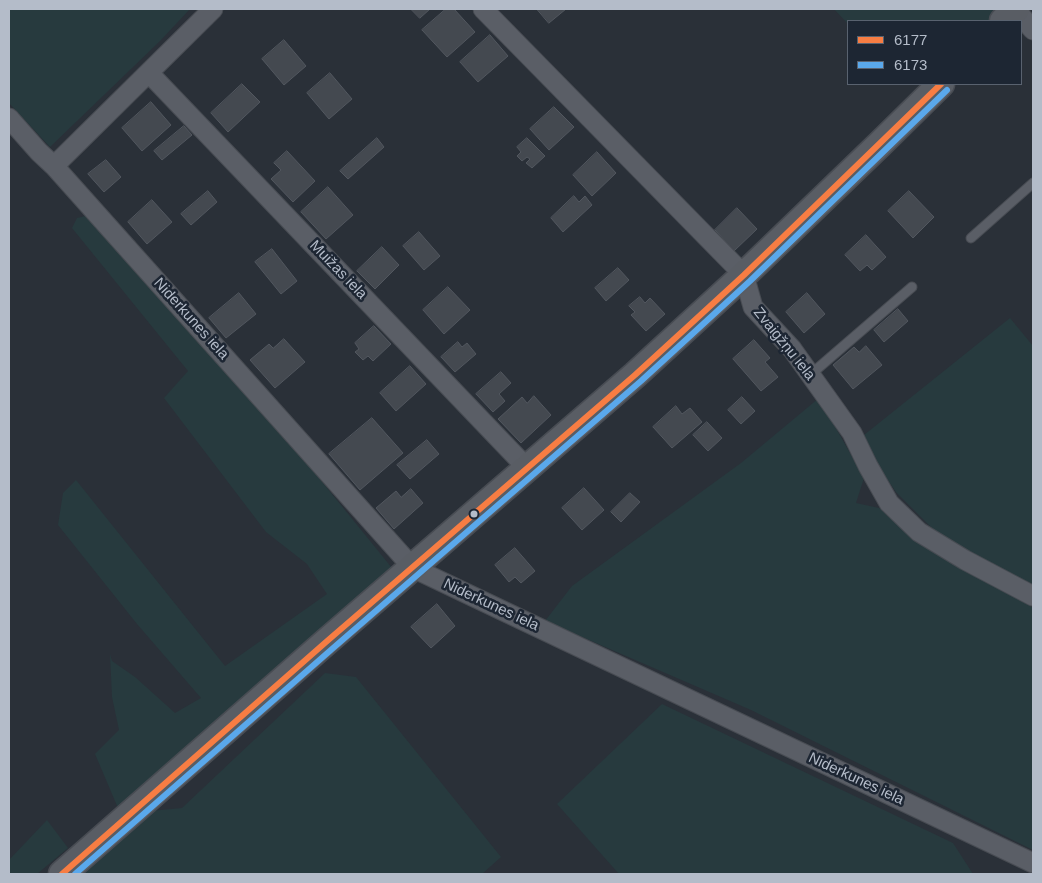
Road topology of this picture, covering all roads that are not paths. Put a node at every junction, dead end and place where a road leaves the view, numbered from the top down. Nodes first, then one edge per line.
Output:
1 (213, 9) edge
2 (483, 9) edge
3 (1015, 9) edge
4 (1004, 20) edge
5 (1033, 30) edge
6 (149, 73) junction
7 (940, 85) edge
8 (9, 118) edge
9 (54, 166) junction
10 (1033, 183) edge
11 (971, 238) dead end
12 (744, 275) junction
13 (912, 287) dead end
14 (810, 375) junction
15 (527, 468) junction
16 (413, 568) junction
17 (1033, 596) edge
18 (1033, 863) edge
19 (68, 872) edge

1 - 6 street
2 - 12 street, Zvaigžņu iela
3 - 4 main road
3 - 5 street
6 - 9 street
6 - 15 street, Muižas iela
7 - 12 main road
8 - 9 street, Niderkunes iela
9 - 16 street, Niderkunes iela
10 - 11 lane
12 - 14 street, Zvaigžņu iela
12 - 15 main road
13 - 14 lane
14 - 17 street, Zvaigžņu iela
15 - 16 main road
16 - 18 street, Niderkunes iela
16 - 19 main road

